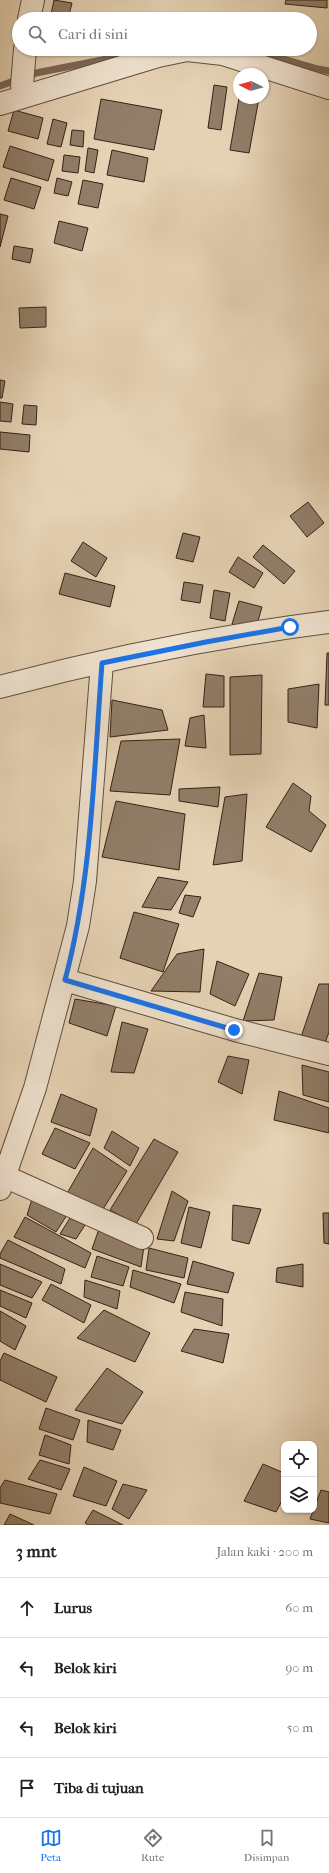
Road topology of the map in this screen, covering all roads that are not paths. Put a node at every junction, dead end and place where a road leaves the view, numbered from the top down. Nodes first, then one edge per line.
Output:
1 (33, 0) edge
2 (30, 12) edge
3 (24, 56) edge
4 (158, 56) edge
5 (229, 56) edge
6 (329, 88) edge
7 (22, 91) junction
8 (1, 109) edge
9 (329, 622) edge
10 (102, 663) junction
11 (0, 687) edge
12 (65, 980) junction
13 (329, 1054) edge
14 (2, 1183) edge
15 (142, 1238) dead end

1 - 2 street
3 - 7 street
4 - 7 street
5 - 6 street
7 - 8 street
9 - 10 street
10 - 11 street
10 - 12 street
12 - 13 street
12 - 14 street
14 - 15 street

